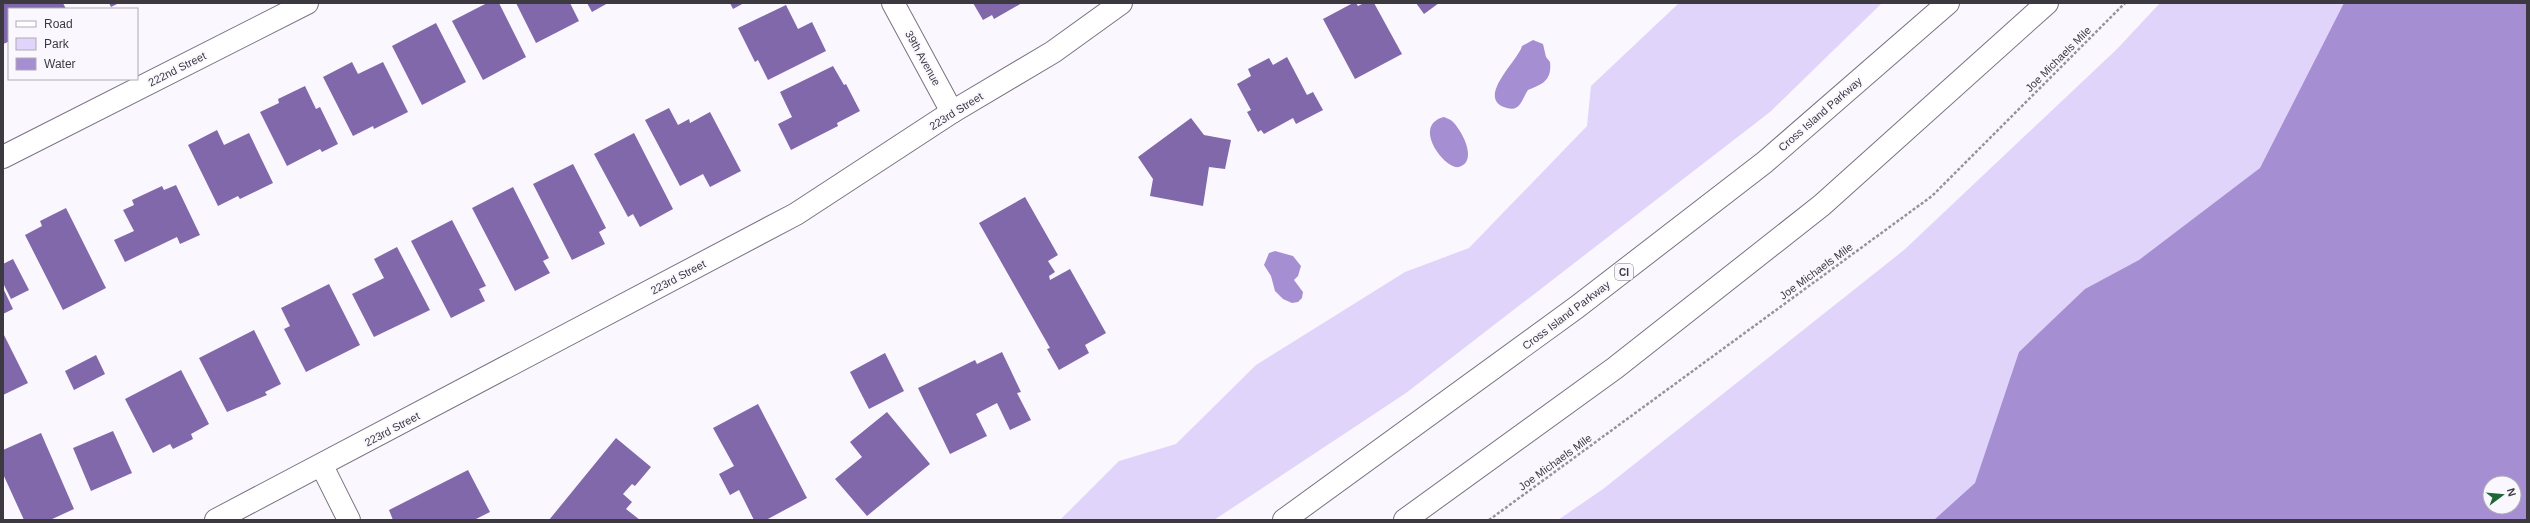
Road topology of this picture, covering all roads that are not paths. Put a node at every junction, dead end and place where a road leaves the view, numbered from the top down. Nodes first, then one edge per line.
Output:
1 (307, 3) edge
2 (893, 3) edge
3 (1121, 3) edge
4 (1948, 3) edge
5 (2047, 3) edge
6 (952, 112) junction
7 (3, 157) edge
8 (322, 466) junction
9 (216, 520) edge
10 (349, 520) edge
11 (1284, 520) edge
12 (1405, 520) edge

1 - 7 main road, 222nd Street
2 - 6 main road, 39th Avenue
3 - 6 main road, 223rd Street
4 - 11 main road, Cross Island Parkway / CI
5 - 12 main road
6 - 8 main road, 223rd Street
8 - 9 main road, 223rd Street
8 - 10 main road

